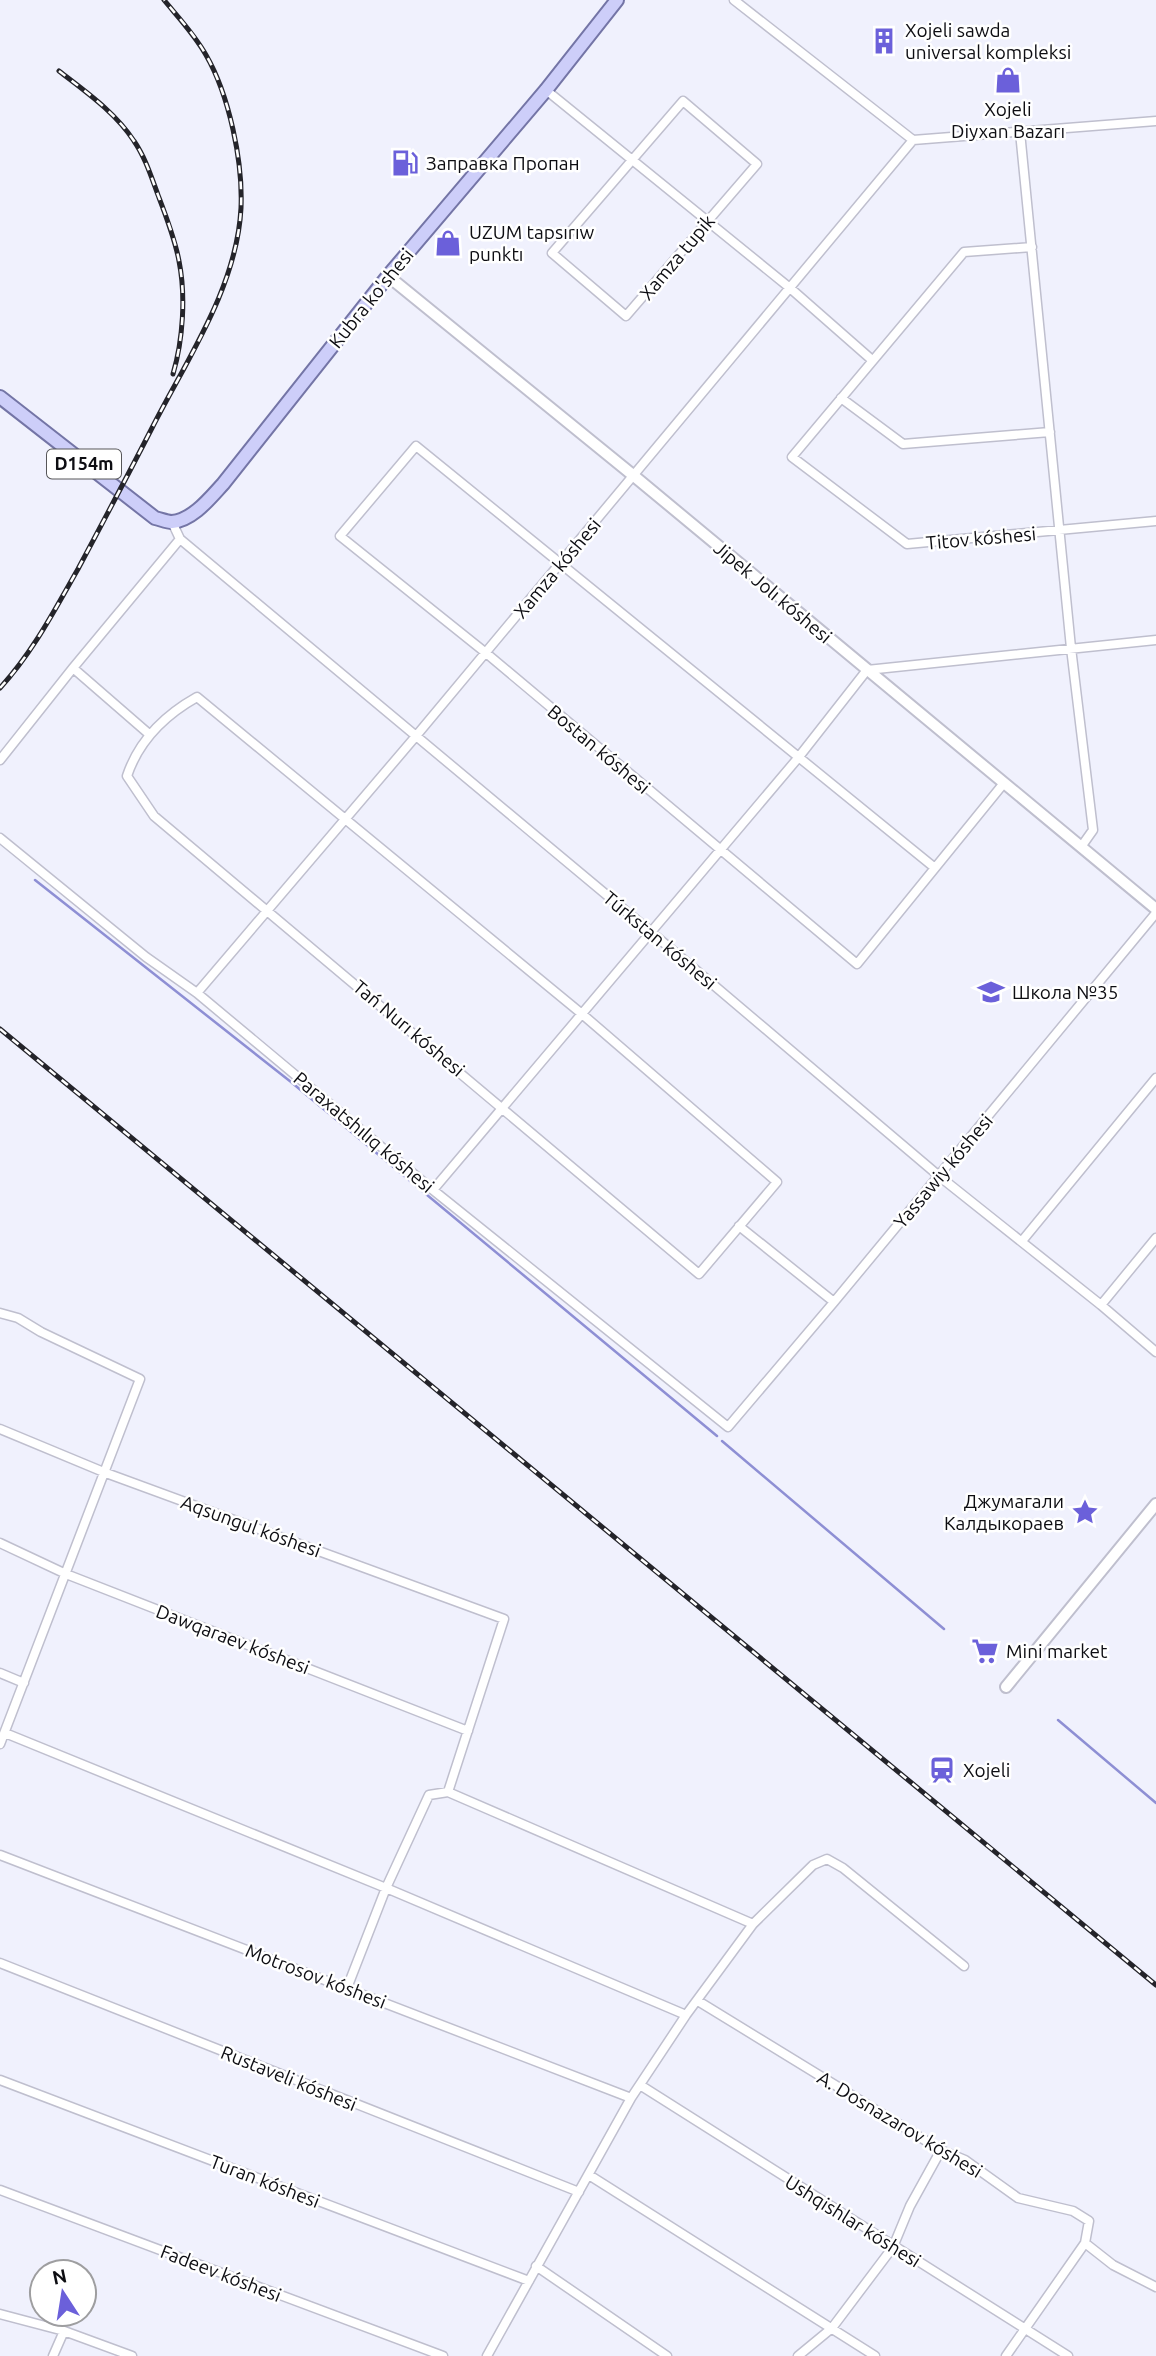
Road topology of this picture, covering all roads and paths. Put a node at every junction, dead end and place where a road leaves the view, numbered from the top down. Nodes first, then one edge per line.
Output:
1 (617, 0) edge
2 (734, 0) edge
3 (546, 90) junction
4 (1156, 121) edge
5 (1020, 132) junction
6 (913, 140) junction
7 (632, 159) junction
8 (708, 221) junction
9 (1032, 247) junction
10 (388, 276) junction
11 (790, 288) junction
12 (872, 360) junction
13 (0, 397) edge
14 (841, 398) junction
15 (1050, 432) junction
16 (634, 476) junction
17 (173, 522) junction
18 (1156, 522) edge
19 (1060, 531) junction
20 (180, 539) junction
21 (561, 564) junction
22 (1156, 640) edge
23 (1071, 648) junction
24 (486, 653) junction
25 (73, 668) junction
26 (867, 670) junction
27 (149, 734) junction
28 (416, 736) junction
29 (798, 758) junction
30 (0, 760) edge
31 (1004, 783) junction
32 (345, 817) junction
33 (0, 838) edge
34 (1081, 848) junction
35 (720, 850) junction
36 (935, 868) junction
37 (267, 909) junction
38 (1156, 911) edge
39 (651, 932) junction
40 (197, 993) junction
41 (582, 1014) junction
42 (1156, 1078) edge
43 (504, 1107) junction
44 (939, 1176) junction
45 (433, 1189) junction
46 (739, 1226) junction
47 (1156, 1238) edge
48 (1022, 1241) junction
49 (834, 1302) junction
50 (1101, 1305) junction
51 (0, 1313) edge
52 (1156, 1352) edge
53 (728, 1427) joint
54 (0, 1429) edge
55 (106, 1473) junction
56 (1156, 1504) edge
57 (0, 1543) edge
58 (66, 1574) junction
59 (0, 1673) edge
60 (24, 1683) junction
61 (1006, 1686) dead end
62 (467, 1731) junction
63 (5, 1733) junction
64 (0, 1744) edge
65 (448, 1792) junction
66 (0, 1855) edge
67 (386, 1888) junction
68 (753, 1924) junction
69 (0, 1963) edge
70 (964, 1966) dead end
71 (347, 1988) junction
72 (698, 2001) junction
73 (686, 2015) junction
74 (0, 2080) edge
75 (640, 2085) junction
76 (631, 2098) junction
77 (941, 2150) junction
78 (589, 2175) junction
79 (0, 2190) edge
80 (579, 2192) junction
81 (1085, 2242) junction
82 (893, 2247) junction
83 (536, 2266) junction
84 (529, 2281) junction
85 (1156, 2287) edge
86 (0, 2314) edge
87 (832, 2328) junction
88 (1026, 2328) junction
89 (64, 2331) junction
90 (122, 2354) edge
91 (53, 2356) edge
92 (132, 2356) edge
93 (443, 2356) edge
94 (487, 2356) edge
95 (667, 2356) edge
96 (798, 2356) edge
97 (875, 2356) edge
98 (1006, 2356) edge
99 (1068, 2356) edge

1 - 3 main road, Kubra ko'shesi
2 - 6 street
3 - 7 street
3 - 10 main road, Kubra ko'shesi
4 - 5 street
5 - 6 street
5 - 9 street
6 - 11 street, Xamza kóshesi
7 - 8 street
7 - 8 street, Xamza tupik
7 - 8 street, Xamza tupik
8 - 11 street
9 - 12 street
9 - 15 street
10 - 16 street, Jipek Jolı kóshesi
10 - 17 main road, Kubra ko'shesi
11 - 12 street
11 - 16 street, Xamza kóshesi
12 - 14 street
13 - 17 main road, D154m
14 - 15 street
14 - 19 street, Titov kóshesi
15 - 19 street
16 - 21 street, Xamza kóshesi
16 - 26 street, Jipek Jolı kóshesi
17 - 20 street, Túrkstan kóshesi
18 - 19 street, Titov kóshesi
19 - 23 street
20 - 25 street
20 - 28 street, Túrkstan kóshesi
21 - 24 street, Xamza kóshesi
21 - 24 street, Bostan kóshesi
21 - 29 street
22 - 23 street
23 - 26 street
23 - 34 street
24 - 28 street, Xamza kóshesi
24 - 35 street, Bostan kóshesi
25 - 27 street
25 - 30 street
26 - 29 street
26 - 31 street, Jipek Jolı kóshesi
27 - 32 street
27 - 37 street, Tań Nurı kóshesi
28 - 32 street, Xamza kóshesi
28 - 39 street, Túrkstan kóshesi
29 - 35 street
29 - 36 street
31 - 34 street, Jipek Jolı kóshesi
31 - 36 street
32 - 37 street, Xamza kóshesi
32 - 41 street
33 - 40 street, Paraxatshılıq kóshesi
34 - 38 street, Jipek Jolı kóshesi
35 - 36 street, Bostan kóshesi
35 - 39 street
37 - 40 street, Xamza kóshesi
37 - 43 street, Tań Nurı kóshesi
38 - 44 street, Yassawiy kóshesi
39 - 41 street
39 - 44 street, Túrkstan kóshesi
40 - 45 street, Paraxatshılıq kóshesi
41 - 43 street
41 - 46 street
42 - 48 street
43 - 45 street
43 - 46 street, Tań Nurı kóshesi
44 - 48 street, Túrkstan kóshesi
44 - 49 street, Yassawiy kóshesi
45 - 53 street, Paraxatshılıq kóshesi
46 - 49 street
47 - 50 street
48 - 50 street, Túrkstan kóshesi
49 - 53 street, Yassawiy kóshesi
50 - 52 street, Túrkstan kóshesi
51 - 55 street
54 - 55 street, Aqsungul kóshesi
55 - 58 street
55 - 62 street, Aqsungul kóshesi
56 - 61 street
57 - 58 street, Dawqaraev kóshesi
58 - 60 street
58 - 62 street, Dawqaraev kóshesi
59 - 60 street
60 - 63 street
62 - 65 street
63 - 64 street
63 - 67 street
65 - 67 street
65 - 68 street
66 - 71 street, Motrosov kóshesi
67 - 71 street
67 - 73 street
68 - 70 street
68 - 72 street
69 - 80 street, Rustaveli kóshesi
71 - 76 street, Motrosov kóshesi
72 - 73 street
72 - 77 street, A. Dosnazarov kóshesi
73 - 75 street
74 - 84 street, Turan kóshesi
75 - 76 street
75 - 82 street, Ushqishlar kóshesi
76 - 78 street
77 - 81 street, A. Dosnazarov kóshesi
77 - 82 street
78 - 80 street
78 - 87 street
79 - 93 street, Fadeev kóshesi
80 - 83 street
81 - 85 street
81 - 88 street
82 - 87 street
82 - 88 street, Ushqishlar kóshesi
83 - 84 street
83 - 95 street
84 - 94 street
86 - 89 street
87 - 96 street
87 - 97 street
88 - 98 street
88 - 99 street, Ushqishlar kóshesi
89 - 90 street
89 - 91 street
90 - 92 street

